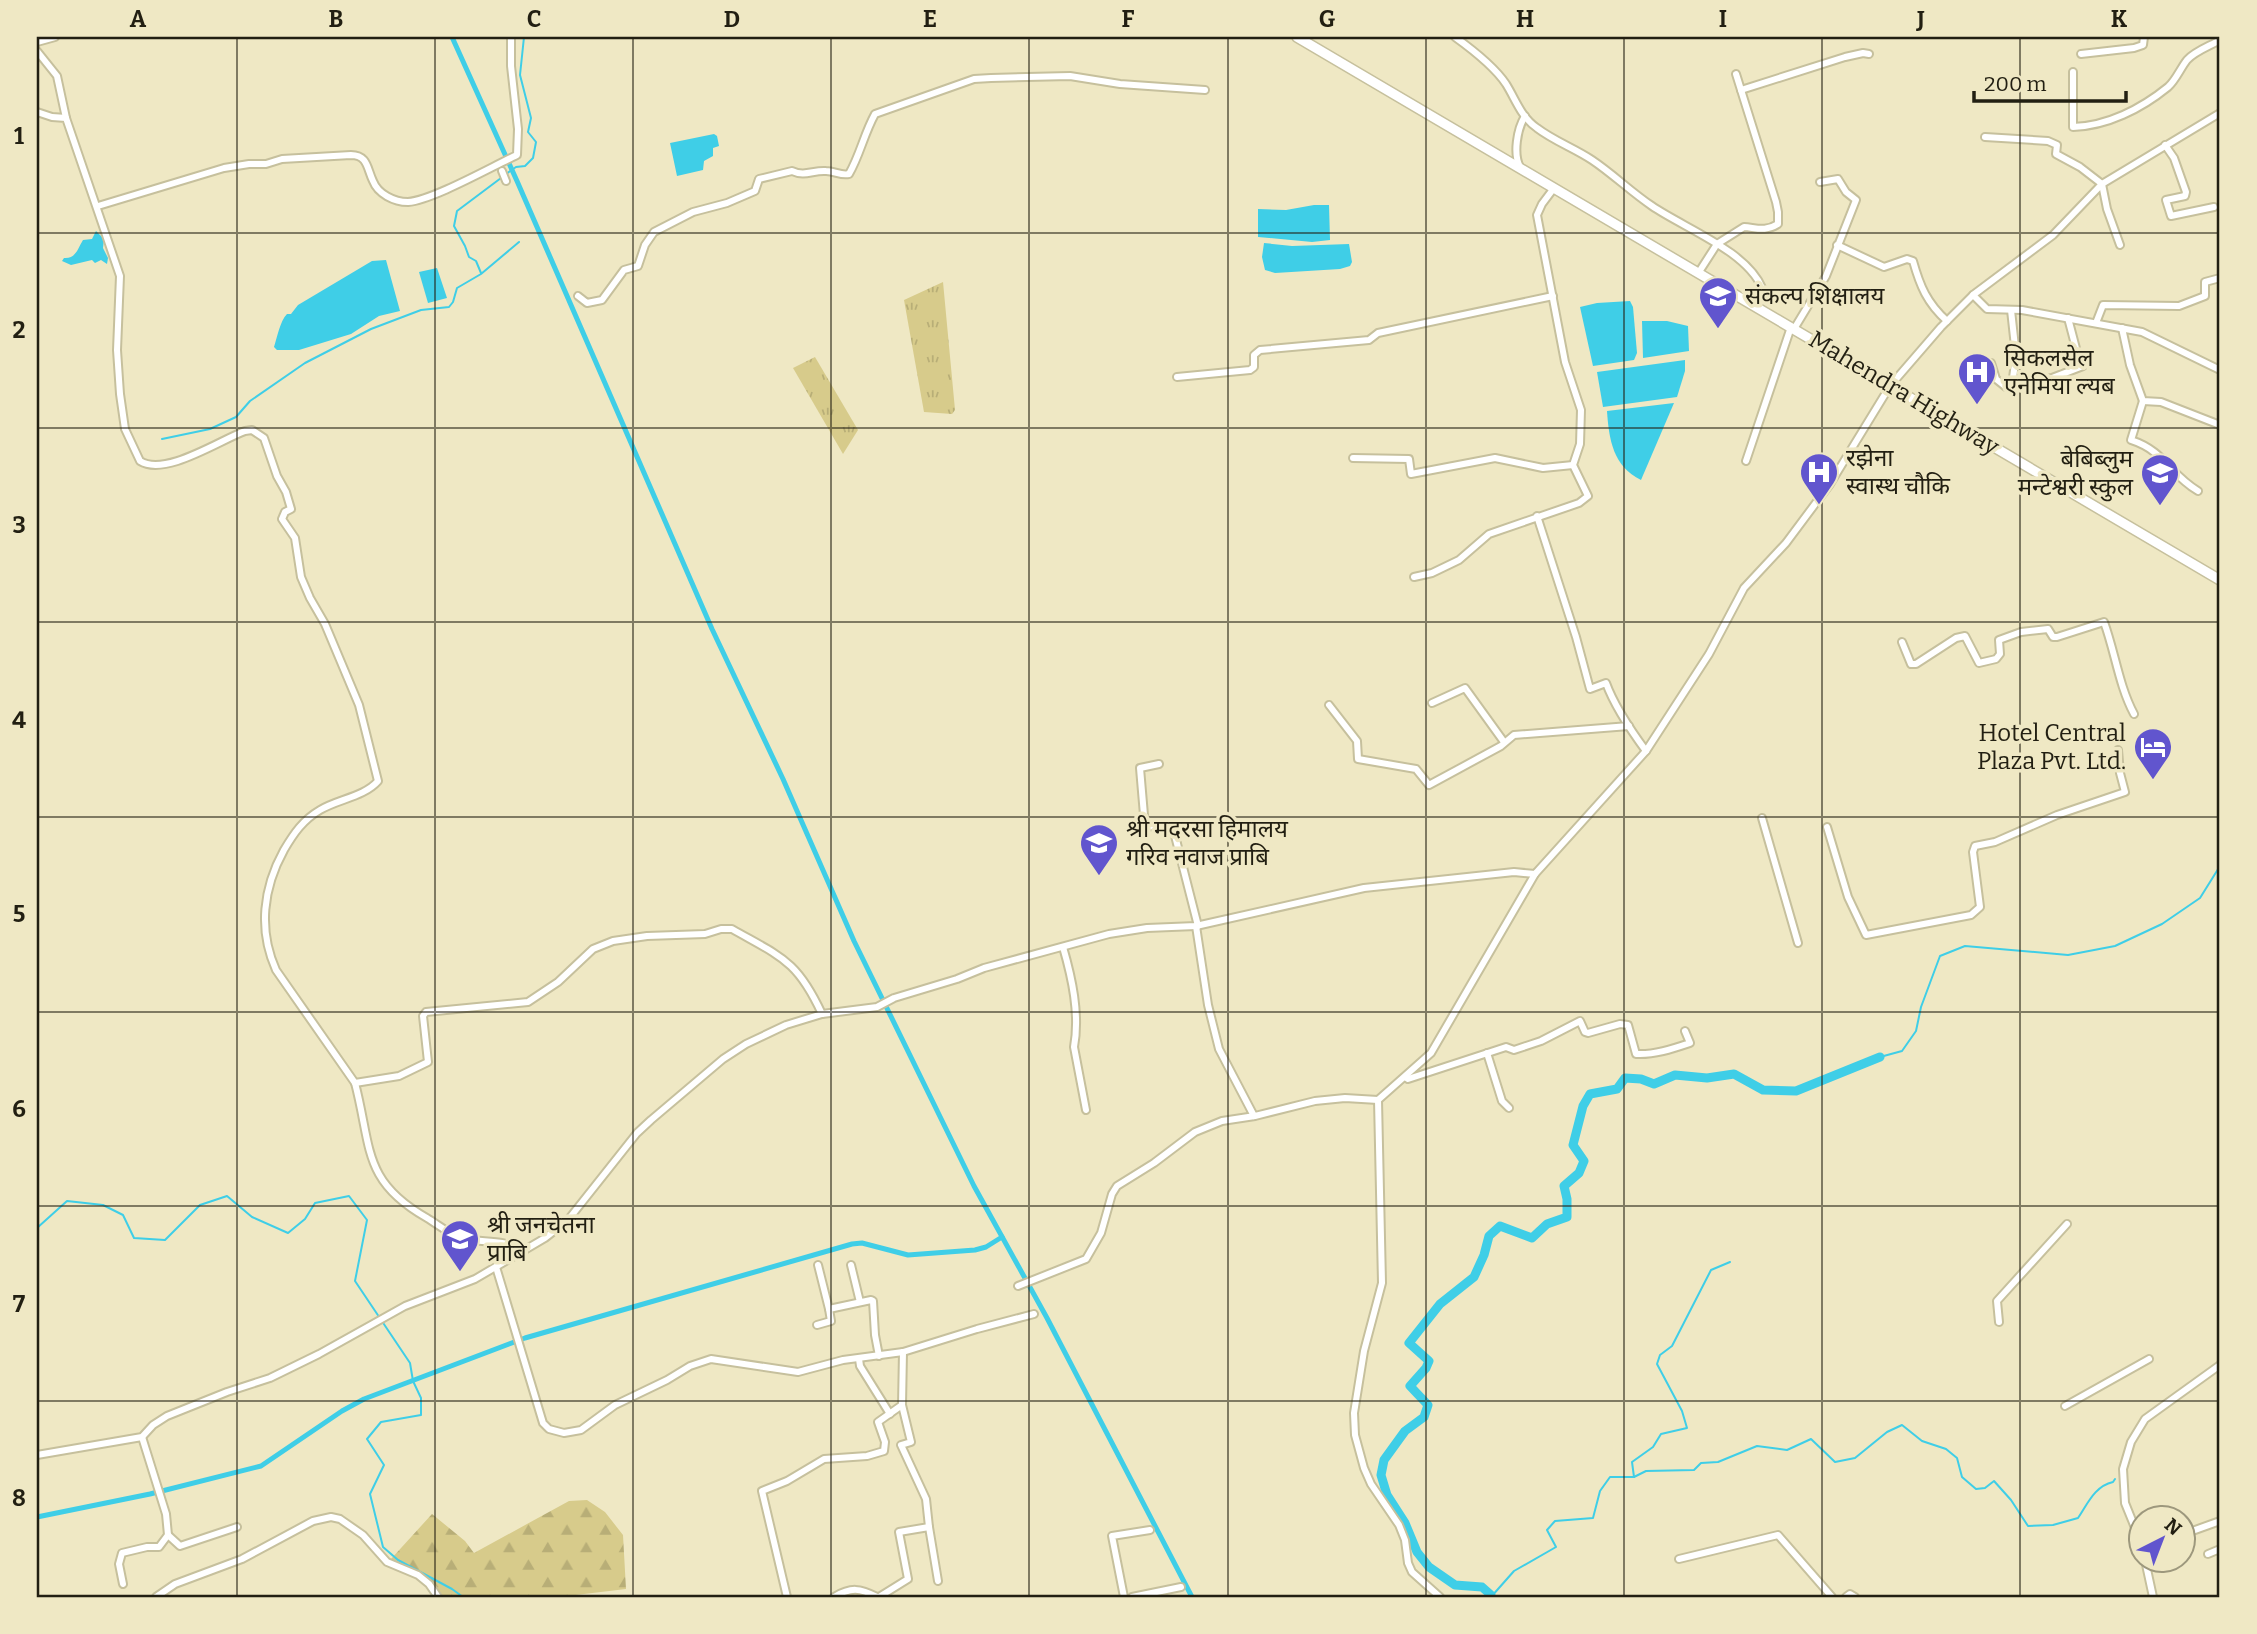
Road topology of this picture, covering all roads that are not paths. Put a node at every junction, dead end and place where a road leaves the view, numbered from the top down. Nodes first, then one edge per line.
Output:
1 (55, 37) edge
2 (511, 37) edge
3 (1297, 37) edge
4 (1455, 37) edge
5 (2144, 37) edge
6 (2220, 40) edge
7 (37, 42) edge
8 (37, 51) edge
9 (1869, 54) dead end
10 (2081, 54) dead end
11 (2073, 72) dead end
12 (1736, 74) dead end
13 (1205, 90) dead end
14 (1741, 90) junction
15 (37, 112) edge
16 (2220, 113) edge
17 (1525, 116) junction
18 (66, 118) junction
19 (1984, 137) dead end
20 (2165, 145) junction
21 (1521, 169) junction
22 (502, 171) dead end
23 (506, 181) dead end
24 (1819, 182) dead end
25 (2102, 184) junction
26 (1554, 188) junction
27 (98, 206) junction
28 (2214, 207) dead end
29 (1717, 244) junction
30 (1837, 244) junction
31 (2120, 245) dead end
32 (1699, 272) junction
33 (2220, 278) edge
34 (1972, 295) junction
35 (578, 296) dead end
36 (1553, 296) junction
37 (1755, 305) junction
38 (2011, 310) junction
39 (2068, 318) junction
40 (1947, 321) junction
41 (2096, 323) junction
42 (1792, 328) junction
43 (2122, 328) junction
44 (1991, 363) dead end
45 (2220, 370) edge
46 (1177, 377) dead end
47 (2013, 381) junction
48 (1890, 386) junction
49 (2143, 401) junction
50 (2220, 425) edge
51 (1353, 458) dead end
52 (1745, 461) dead end
53 (1573, 464) junction
54 (2198, 491) dead end
55 (1537, 516) junction
56 (1414, 577) dead end
57 (2220, 580) edge
58 (1902, 642) dead end
59 (1432, 702) dead end
60 (1329, 705) dead end
61 (2134, 714) dead end
62 (1629, 726) junction
63 (1504, 743) junction
64 (2118, 750) dead end
65 (1646, 751) junction
66 (1159, 764) dead end
67 (1762, 818) dead end
68 (1826, 827) dead end
69 (1535, 874) junction
70 (1197, 926) junction
71 (1798, 943) dead end
72 (1063, 947) junction
73 (822, 1014) junction
74 (1685, 1031) dead end
75 (1487, 1054) junction
76 (1405, 1077) junction
77 (355, 1083) junction
78 (1378, 1100) junction
79 (1509, 1108) dead end
80 (1086, 1110) dead end
81 (1254, 1116) junction
82 (2067, 1224) dead end
83 (520, 1252) junction
84 (817, 1265) dead end
85 (851, 1265) dead end
86 (496, 1267) junction
87 (1020, 1286) dead end
88 (860, 1302) junction
89 (829, 1309) junction
90 (1034, 1314) dead end
91 (1999, 1322) dead end
92 (817, 1325) dead end
93 (903, 1352) junction
94 (879, 1356) junction
95 (859, 1359) junction
96 (2149, 1359) dead end
97 (2220, 1365) edge
98 (902, 1405) junction
99 (2064, 1406) dead end
100 (890, 1414) junction
101 (142, 1437) junction
102 (37, 1455) edge
103 (2128, 1511) edge
104 (2220, 1521) edge
105 (237, 1527) dead end
106 (929, 1527) junction
107 (2198, 1529) edge
108 (1150, 1530) dead end
109 (168, 1535) junction
110 (2220, 1549) edge
111 (2208, 1555) dead end
112 (1679, 1559) dead end
113 (2148, 1574) edge
114 (938, 1581) dead end
115 (123, 1584) dead end
116 (1181, 1587) dead end
117 (156, 1597) edge
118 (438, 1597) edge
119 (787, 1597) edge
120 (834, 1597) edge
121 (878, 1597) edge
122 (1124, 1597) edge
123 (1132, 1597) edge
124 (1440, 1597) edge
125 (1832, 1597) edge
126 (1846, 1597) edge
127 (1855, 1597) edge
128 (2153, 1597) edge

1 - 7 street
2 - 27 street
3 - 21 highway, Mahendra Highway
4 - 17 street
5 - 10 street
6 - 11 street
8 - 18 street
9 - 14 street
12 - 14 street
13 - 35 street
14 - 29 street
15 - 18 street
16 - 20 street
17 - 21 street
17 - 29 street
18 - 27 street
19 - 25 street
20 - 25 street
20 - 28 street
21 - 26 highway, Mahendra Highway
22 - 23 street
24 - 30 street
25 - 31 street
25 - 34 street
26 - 32 highway, Mahendra Highway
26 - 36 street
27 - 77 street
29 - 32 street
29 - 37 street
30 - 40 street
30 - 42 street
32 - 37 highway, Mahendra Highway
33 - 41 street
34 - 38 street
34 - 40 street
36 - 46 street
36 - 53 street
37 - 42 highway, Mahendra Highway
38 - 39 street
38 - 47 street
39 - 41 street
39 - 47 street
40 - 48 street
41 - 43 street
42 - 48 highway, Mahendra Highway
42 - 52 street
43 - 45 street
43 - 49 street
44 - 47 street
48 - 57 highway, Mahendra Highway
48 - 65 street
49 - 50 street
49 - 54 street
51 - 53 street
53 - 55 street
55 - 56 street
55 - 62 street
58 - 61 street
59 - 63 street
60 - 63 street
62 - 63 street
62 - 65 street
64 - 68 street
65 - 69 street
66 - 70 street
67 - 71 street
69 - 70 street
69 - 76 street
70 - 72 street
70 - 81 street
72 - 73 street
72 - 80 street
73 - 77 street
73 - 83 street
74 - 75 street
75 - 76 street
75 - 79 street
76 - 78 street
77 - 83 street
78 - 81 street
78 - 124 street
81 - 87 street
82 - 91 street
83 - 86 street
84 - 89 street
85 - 88 street
86 - 95 street
86 - 101 street
88 - 89 street
88 - 94 street
89 - 92 street
90 - 93 street
93 - 94 street
93 - 98 street
94 - 95 street
95 - 100 street
96 - 99 street
97 - 103 street
98 - 100 street
98 - 106 street
100 - 119 street
101 - 102 street
101 - 109 street
104 - 107 street
105 - 109 street
106 - 114 street
106 - 121 street
108 - 122 street
109 - 115 street
110 - 111 street
112 - 125 street
113 - 128 street
116 - 123 street
117 - 118 street
120 - 121 street
126 - 127 street

